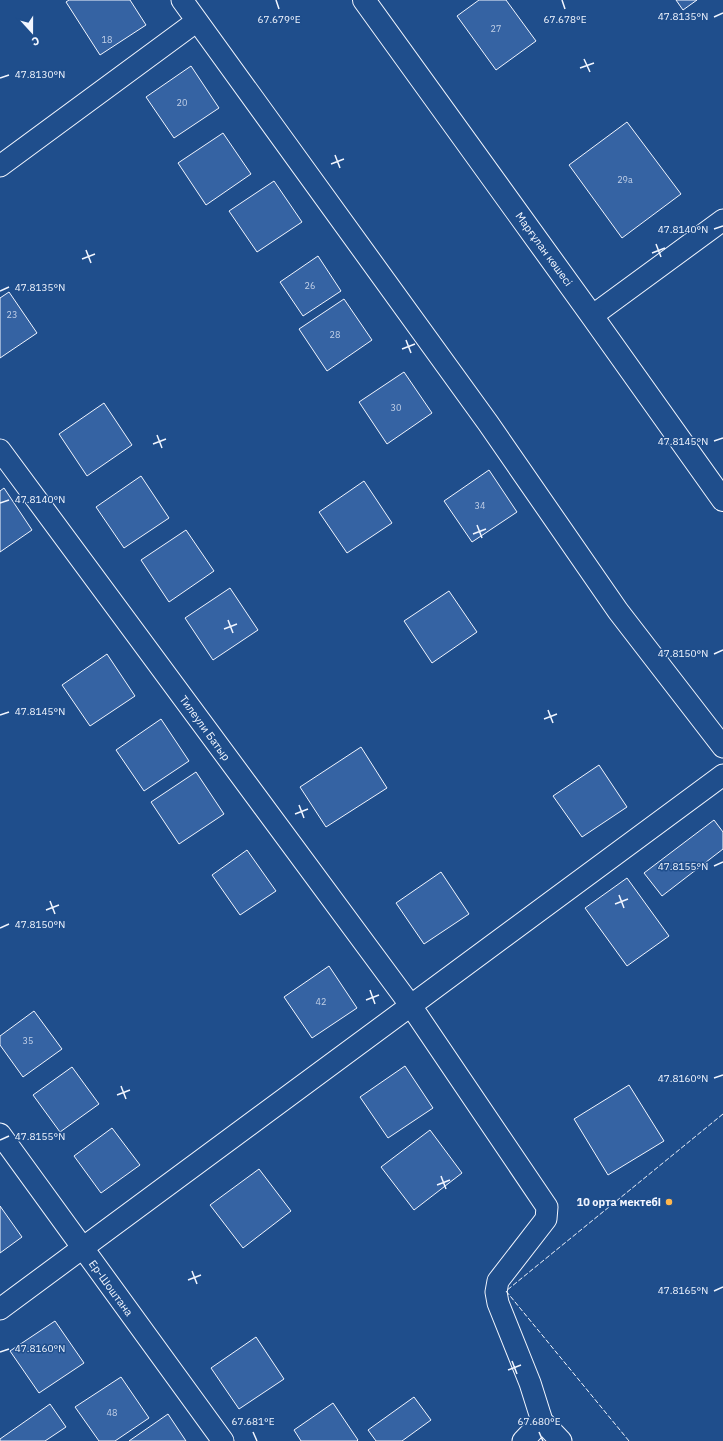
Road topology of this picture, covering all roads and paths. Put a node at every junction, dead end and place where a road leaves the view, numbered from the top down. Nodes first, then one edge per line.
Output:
1 (182, 0) edge
2 (364, 0) edge
3 (197, 21) junction
4 (0, 166) edge
5 (723, 220) edge
6 (592, 316) junction
7 (0, 450) edge
8 (723, 500) edge
9 (723, 747) edge
10 (723, 775) edge
11 (410, 1006) junction
12 (0, 1134) edge
13 (82, 1248) junction
14 (0, 1309) edge
15 (542, 1421) junction
16 (224, 1441) edge
17 (523, 1441) edge
18 (561, 1441) edge

1 - 3 street
2 - 6 main road, Марғұлан көшесі
3 - 4 street
3 - 9 street
5 - 6 street
6 - 8 main road, Марғұлан көшесі
7 - 11 street, Тилеули Батыр
10 - 11 street
11 - 13 street
11 - 15 street, Тилеули Батыр
12 - 13 street, Ер-Шоштана
13 - 14 street
13 - 16 street, Ер-Шоштана
15 - 17 street
15 - 18 street

